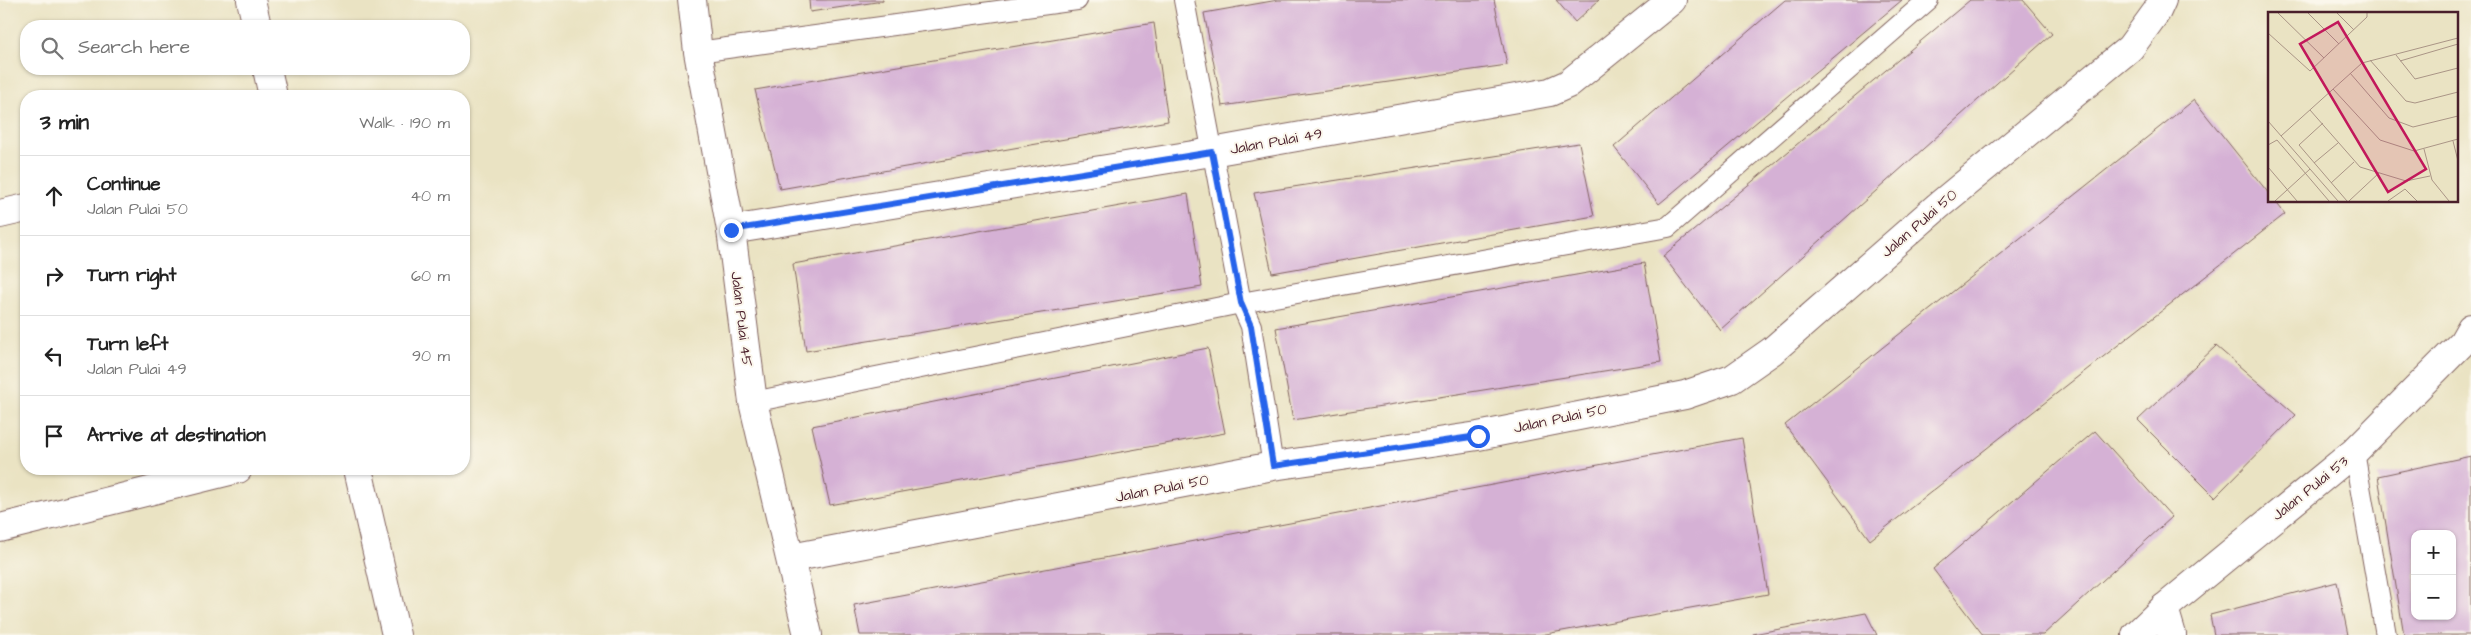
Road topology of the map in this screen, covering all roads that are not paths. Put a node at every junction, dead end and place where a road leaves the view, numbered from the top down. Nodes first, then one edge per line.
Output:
1 (251, 0) edge
2 (692, 0) edge
3 (1078, 0) edge
4 (1184, 0) edge
5 (1672, 0) edge
6 (1928, 0) edge
7 (2162, 0) edge
8 (256, 20) edge
9 (698, 52) junction
10 (268, 75) edge
11 (272, 90) edge
12 (1212, 152) junction
13 (20, 209) edge
14 (0, 214) edge
15 (731, 230) junction
16 (1241, 303) junction
17 (2468, 339) edge
18 (753, 402) junction
19 (2354, 452) junction
20 (1273, 466) junction
21 (214, 475) edge
22 (359, 475) edge
23 (0, 528) edge
24 (791, 558) junction
25 (2164, 608) junction
26 (396, 635) edge
27 (808, 635) edge
28 (2136, 635) edge
29 (2172, 635) edge
30 (2386, 635) edge

1 - 8 street
2 - 9 street, Jalan Pulai 45
3 - 9 lane
4 - 12 lane
5 - 12 street, Jalan Pulai 49
6 - 16 lane
7 - 20 street, Jalan Pulai 50
9 - 15 street, Jalan Pulai 45
10 - 11 street
12 - 15 street, Jalan Pulai 49
12 - 16 lane
13 - 14 street
15 - 18 street, Jalan Pulai 45
16 - 18 lane
16 - 20 lane
17 - 19 street, Jalan Pulai 53
18 - 24 street, Jalan Pulai 45
19 - 25 street, Jalan Pulai 53
19 - 30 lane
20 - 24 street, Jalan Pulai 50
21 - 23 street
22 - 26 street
24 - 27 street, Jalan Pulai 45
25 - 28 street, Jalan Pulai 53
25 - 29 street

